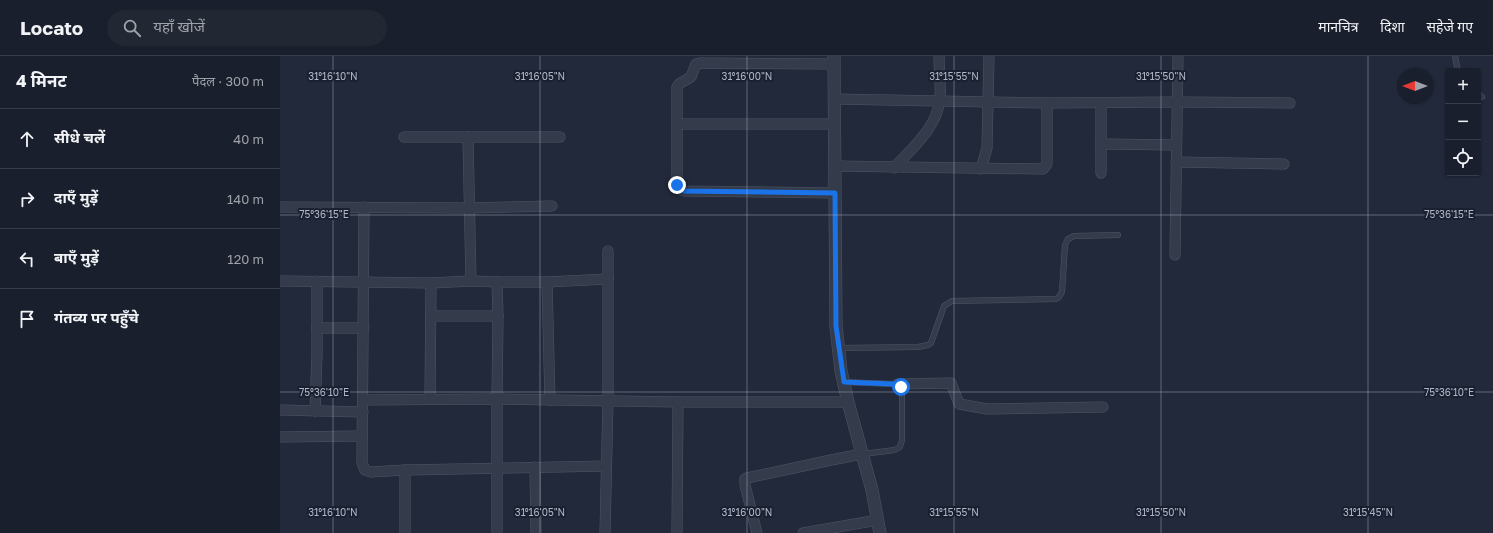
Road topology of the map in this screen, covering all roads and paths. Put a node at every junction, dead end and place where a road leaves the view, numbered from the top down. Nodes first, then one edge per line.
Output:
1 (939, 56) edge
2 (989, 56) edge
3 (1178, 56) edge
4 (1455, 56) edge
5 (834, 60) edge
6 (1457, 68) edge
7 (834, 100) junction
8 (940, 100) junction
9 (987, 102) junction
10 (1177, 102) junction
11 (1047, 103) junction
12 (1102, 103) junction
13 (1290, 103) dead end
14 (678, 124) junction
15 (835, 124) junction
16 (404, 137) dead end
17 (468, 137) junction
18 (560, 137) dead end
19 (1102, 144) junction
20 (1176, 145) junction
21 (1176, 162) junction
22 (1284, 164) dead end
23 (834, 166) junction
24 (894, 168) junction
25 (981, 169) junction
26 (1102, 173) dead end
27 (835, 193) junction
28 (552, 206) dead end
29 (280, 207) edge
30 (364, 207) junction
31 (469, 208) junction
32 (1118, 235) dead end
33 (608, 251) dead end
34 (1175, 255) dead end
35 (608, 279) junction
36 (280, 281) edge
37 (317, 281) junction
38 (471, 281) junction
39 (363, 282) junction
40 (497, 282) junction
41 (547, 282) junction
42 (431, 283) junction
43 (431, 316) junction
44 (498, 316) junction
45 (317, 328) junction
46 (364, 328) junction
47 (838, 348) junction
48 (844, 382) junction
49 (897, 384) junction
50 (430, 399) junction
51 (497, 399) junction
52 (364, 400) junction
53 (550, 400) junction
54 (608, 400) junction
55 (678, 402) junction
56 (848, 402) junction
57 (1103, 408) dead end
58 (280, 410) edge
59 (315, 411) junction
60 (363, 412) junction
61 (362, 436) junction
62 (280, 437) edge
63 (862, 454) junction
64 (606, 466) junction
65 (536, 467) junction
66 (496, 468) junction
67 (405, 470) junction
68 (878, 520) junction
69 (405, 533) edge
70 (497, 533) edge
71 (536, 533) edge
72 (605, 533) edge
73 (677, 533) edge
74 (757, 533) edge
75 (803, 533) edge
76 (880, 533) edge

1 - 8 street
2 - 9 street
3 - 10 street
4 - 6 lane
5 - 7 street
5 - 14 street
7 - 8 street
7 - 15 street
8 - 9 street
8 - 24 street
9 - 11 street
9 - 25 street
10 - 12 street
10 - 13 street
10 - 20 street
11 - 12 street
11 - 25 street
12 - 19 street
14 - 15 street
14 - 27 street
15 - 23 street
16 - 17 street
17 - 18 street
17 - 31 street
19 - 20 street
19 - 26 street
20 - 21 street
21 - 22 street
21 - 34 street
23 - 24 street
23 - 27 street
24 - 25 street
27 - 47 street
28 - 31 street
29 - 30 street
30 - 31 street
30 - 39 street
31 - 38 street
32 - 47 lane
33 - 35 street
35 - 41 street
35 - 54 street
36 - 37 street
37 - 39 street
37 - 45 street
38 - 40 street
38 - 42 street
39 - 42 street
39 - 46 street
40 - 41 street
40 - 44 street
41 - 53 street
42 - 43 street
43 - 44 street
43 - 50 street
44 - 51 street
45 - 46 street
45 - 59 street
46 - 52 street
47 - 48 street
48 - 49 lane
48 - 56 street
49 - 57 street
49 - 63 lane
50 - 51 street
50 - 52 street
51 - 53 street
51 - 66 street
52 - 60 street
53 - 54 street
54 - 55 street
54 - 64 street
55 - 56 street
55 - 73 street
56 - 63 street
58 - 59 street
59 - 60 street
60 - 61 street
61 - 62 street
61 - 67 street
63 - 68 street
63 - 74 street
64 - 65 street
64 - 72 street
65 - 66 street
65 - 71 street
66 - 67 street
66 - 70 street
67 - 69 street
68 - 75 street
68 - 76 street

